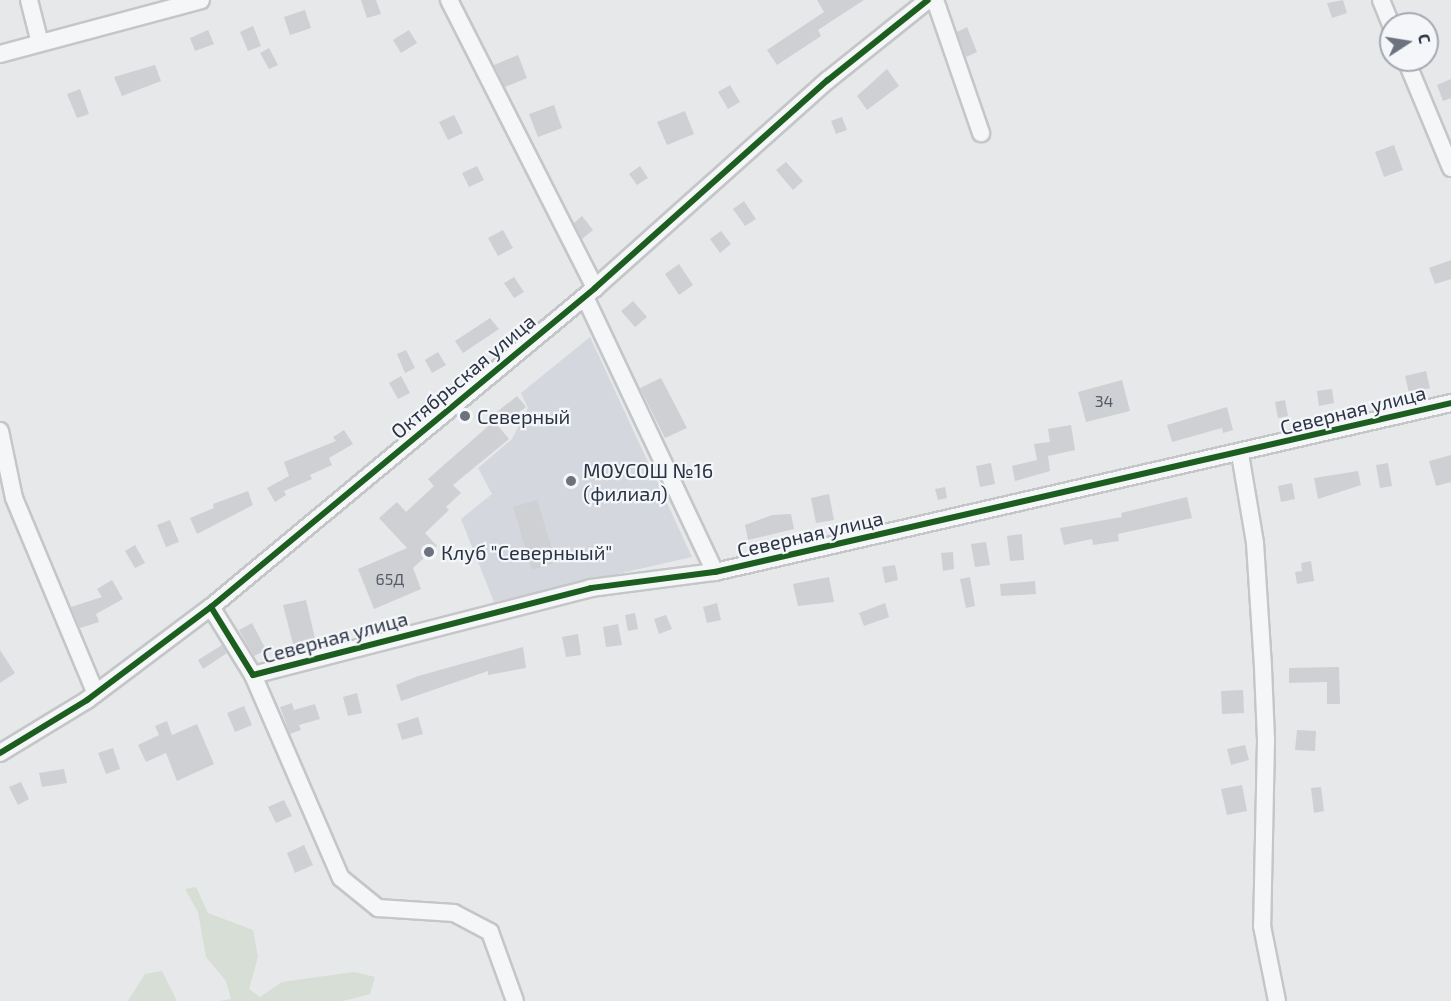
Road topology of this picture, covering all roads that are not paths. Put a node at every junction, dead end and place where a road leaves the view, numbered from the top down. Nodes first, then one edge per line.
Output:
1 (29, 0) edge
2 (201, 0) edge
3 (449, 0) edge
4 (928, 0) edge
5 (935, 0) edge
6 (40, 43) junction
7 (0, 54) edge
8 (1411, 72) edge
9 (981, 133) dead end
10 (1451, 168) edge
11 (590, 293) junction
12 (1451, 403) edge
13 (0, 431) edge
14 (1240, 454) junction
15 (715, 572) junction
16 (211, 608) junction
17 (253, 675) junction
18 (96, 694) junction
19 (0, 753) edge
20 (515, 1001) edge
21 (1277, 1001) edge

1 - 6 street
2 - 6 street
3 - 11 street
4 - 11 street, Октябрьская улица
5 - 9 street
6 - 7 street
8 - 10 street
11 - 15 street, Северная улица
11 - 16 street, Октябрьская улица
12 - 14 street, Северная улица
13 - 18 street
14 - 15 street, Северная улица
14 - 21 street
15 - 17 street, Северная улица
16 - 17 street, Северная улица
16 - 18 street, Октябрьская улица
17 - 20 street
18 - 19 street, Октябрьская улица

